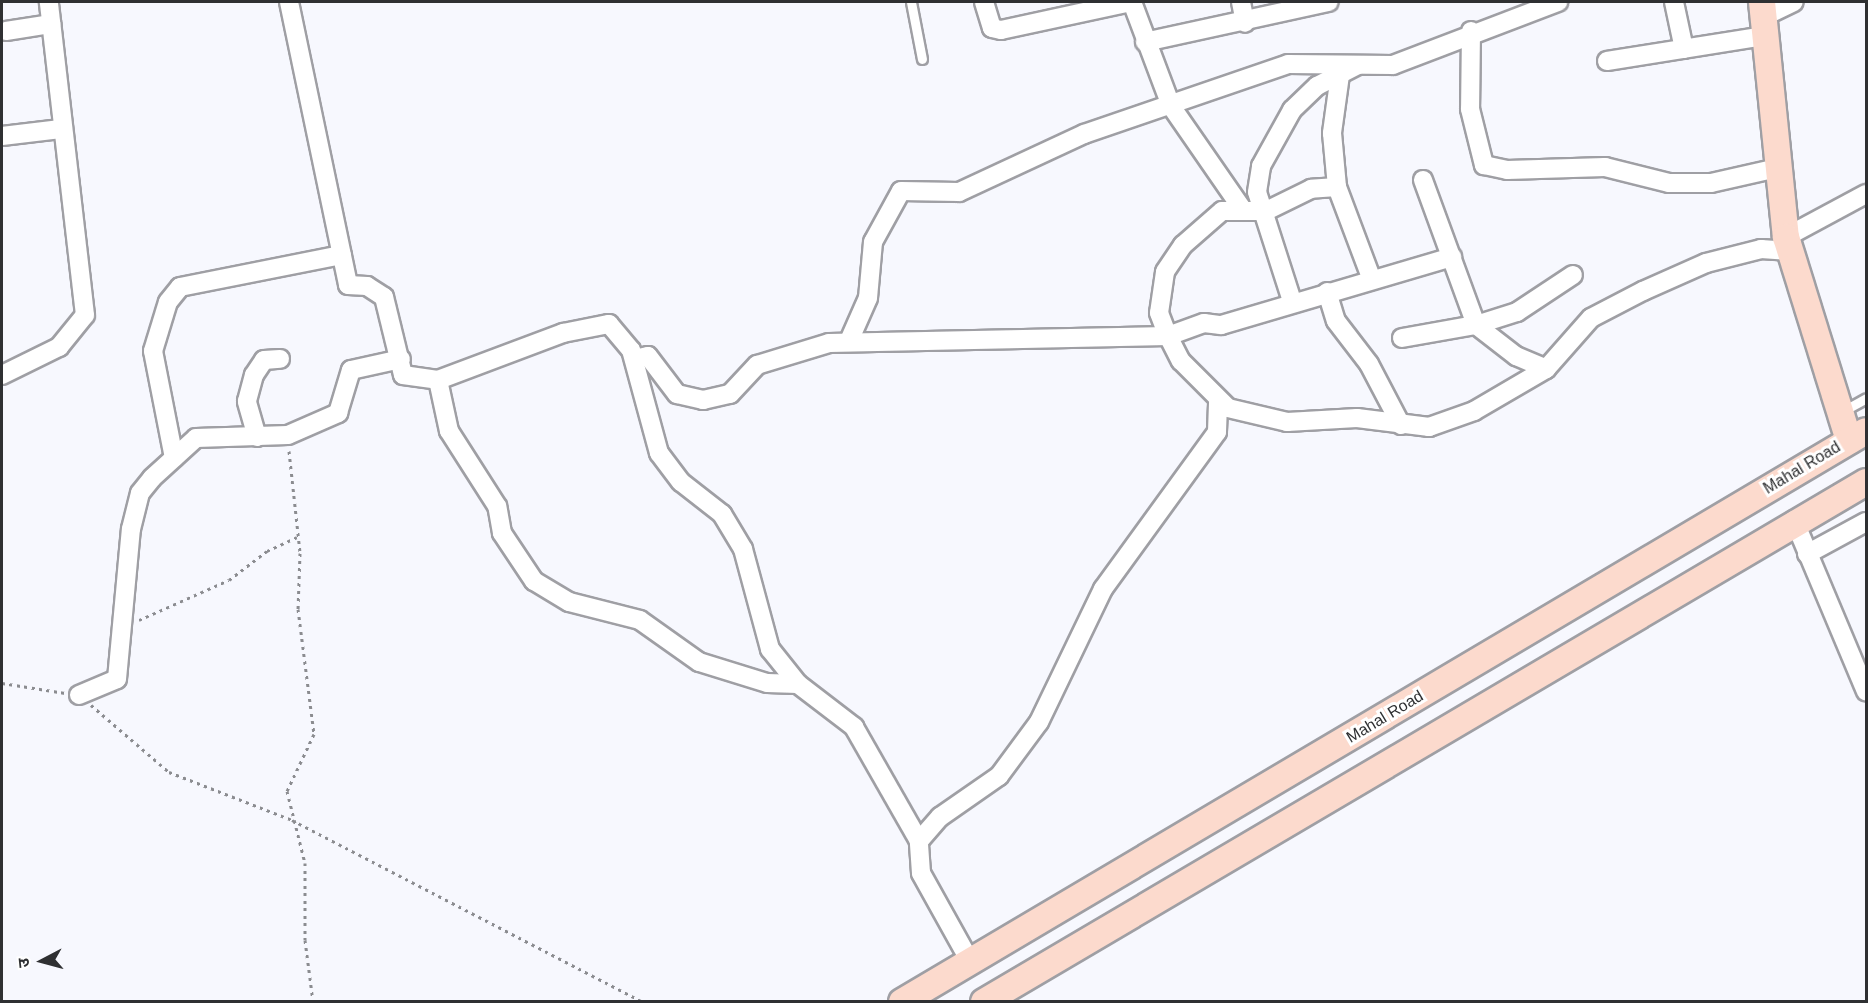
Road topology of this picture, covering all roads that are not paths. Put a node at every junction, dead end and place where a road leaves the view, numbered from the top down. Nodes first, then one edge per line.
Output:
1 (48, 2) edge
2 (289, 2) edge
3 (911, 2) edge
4 (984, 2) edge
5 (1131, 2) edge
6 (1241, 2) edge
7 (1329, 2) edge
8 (1558, 2) edge
9 (1674, 2) edge
10 (1794, 2) edge
11 (1763, 18) edge
12 (1245, 23) junction
13 (51, 24) junction
14 (6, 31) dead end
15 (1471, 31) junction
16 (1145, 42) junction
17 (1684, 49) junction
18 (922, 59) dead end
19 (1607, 61) dead end
20 (1362, 64) junction
21 (1340, 75) junction
22 (1171, 106) junction
23 (61, 129) junction
24 (2, 136) edge
25 (1777, 168) junction
26 (1423, 180) dead end
27 (1337, 187) junction
28 (1866, 194) edge
29 (1243, 210) junction
30 (1266, 211) junction
31 (1788, 244) junction
32 (342, 255) junction
33 (1452, 257) junction
34 (1573, 275) dead end
35 (1372, 280) junction
36 (1328, 292) junction
37 (1292, 301) junction
38 (1476, 325) junction
39 (1168, 336) junction
40 (1402, 338) dead end
41 (849, 341) junction
42 (280, 359) dead end
43 (401, 359) junction
44 (634, 359) junction
45 (1546, 369) junction
46 (2, 375) edge
47 (438, 380) junction
48 (1866, 398) edge
49 (1218, 400) junction
50 (1843, 411) junction
51 (1401, 425) junction
52 (1858, 436) edge
53 (257, 437) junction
54 (174, 458) junction
55 (1866, 482) edge
56 (1794, 520) junction
57 (1866, 522) edge
58 (1807, 554) junction
59 (798, 684) junction
60 (1866, 691) edge
61 (79, 695) road end
62 (919, 841) junction
63 (971, 963) junction
64 (902, 1002) edge
65 (984, 1002) edge

1 - 13 street
2 - 32 street
3 - 18 lane
4 - 5 street
5 - 16 street
6 - 12 street
7 - 12 street
8 - 15 street
9 - 17 street
10 - 11 street
11 - 17 street
11 - 25 main road
12 - 16 street
13 - 14 street
13 - 23 street
15 - 20 street
15 - 25 street
16 - 22 street
17 - 19 street
20 - 21 street
20 - 22 street
21 - 27 street
21 - 30 street
22 - 29 street
22 - 41 street
23 - 24 street
23 - 46 street
25 - 31 main road
26 - 33 street
27 - 30 street
27 - 35 street
28 - 31 street
29 - 30 street
29 - 39 street
30 - 37 street
31 - 45 street
31 - 50 main road
32 - 43 street
32 - 54 street
33 - 35 street
33 - 38 street
34 - 38 street
35 - 36 street
36 - 37 street
36 - 51 street
37 - 39 street
38 - 40 street
38 - 45 street
39 - 41 street
39 - 49 street
41 - 44 street
42 - 53 street
43 - 47 street
43 - 53 street
44 - 47 street
44 - 59 street
45 - 51 street
47 - 59 street
48 - 50 lane
49 - 51 street
49 - 62 street
50 - 52 main road
52 - 63 main road, Mahal Road
53 - 54 street
54 - 61 street
55 - 56 main road
56 - 58 street
56 - 65 main road
57 - 58 street
58 - 60 street
59 - 62 street
62 - 63 street
63 - 64 main road, Mahal Road

